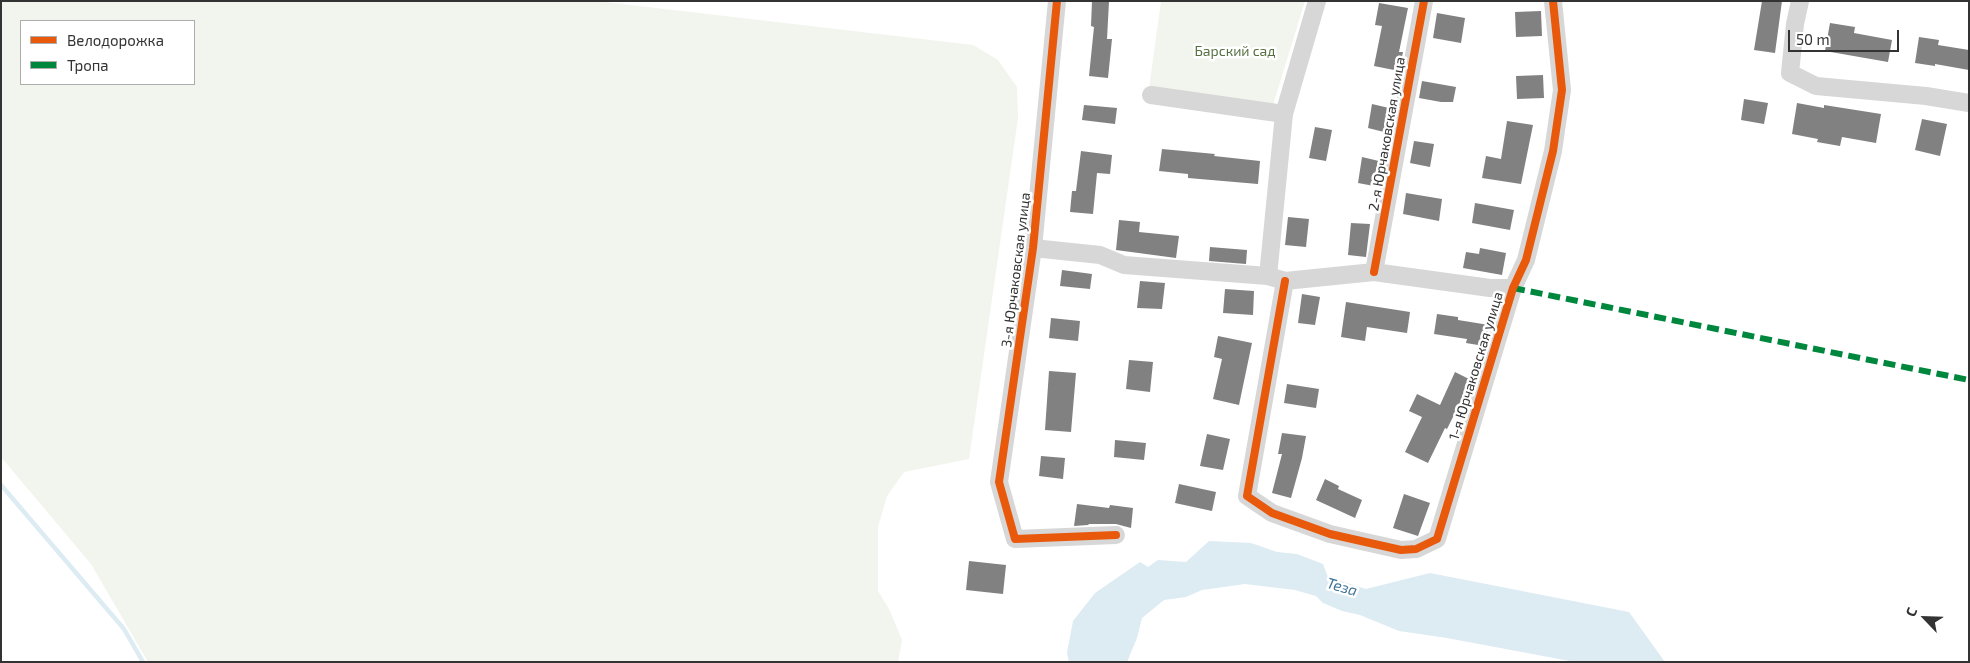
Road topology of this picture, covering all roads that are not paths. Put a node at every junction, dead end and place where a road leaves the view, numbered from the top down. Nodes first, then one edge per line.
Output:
1 (1057, 1) edge
2 (1317, 1) edge
3 (1424, 1) edge
4 (1553, 1) edge
5 (1800, 1) edge
6 (1151, 95) dead end
7 (1969, 103) edge
8 (1284, 114) junction
9 (1033, 248) junction
10 (1374, 272) junction
11 (1268, 276) junction
12 (1286, 281) junction
13 (1513, 288) junction
14 (1116, 535) dead end

1 - 9 street, 3-я Юрчаковская улица
2 - 8 street
3 - 10 street, 2-я Юрчаковская улица
4 - 13 street, 1-я Юрчаковская улица
5 - 7 street
6 - 8 street
8 - 11 street
9 - 11 street
9 - 14 street, 3-я Юрчаковская улица
10 - 12 street
10 - 13 street
11 - 12 street
12 - 13 street, 1-я Юрчаковская улица

